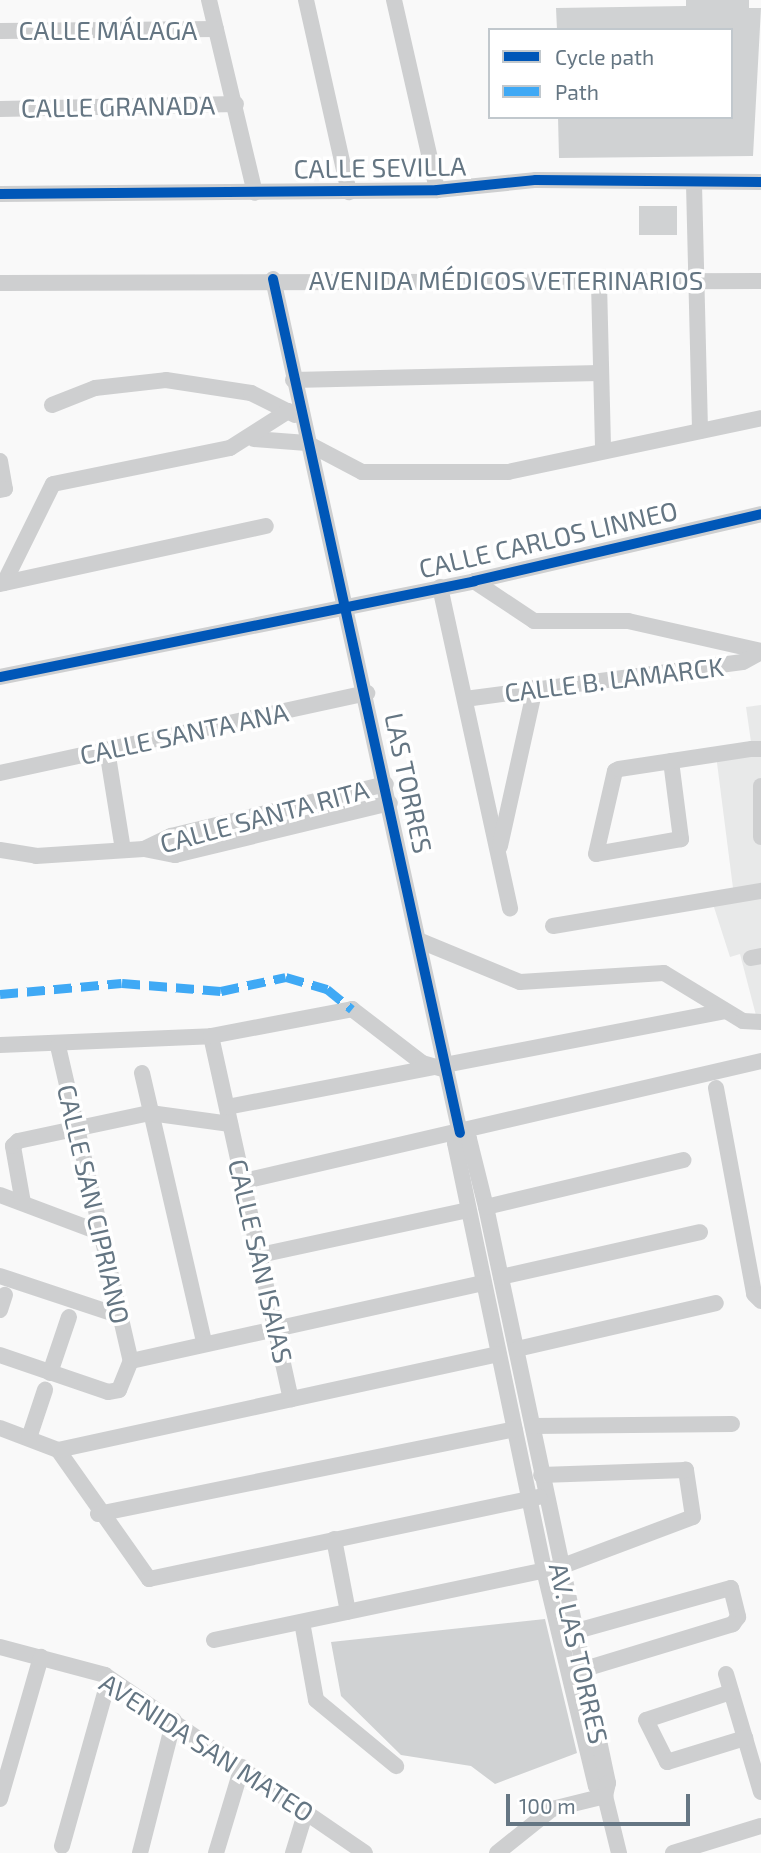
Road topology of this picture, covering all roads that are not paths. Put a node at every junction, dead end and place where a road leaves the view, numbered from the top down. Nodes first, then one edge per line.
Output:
1 (209, 0) edge
2 (306, 0) edge
3 (394, 0) edge
4 (216, 29) junction
5 (0, 31) edge
6 (236, 104) junction
7 (0, 109) edge
8 (761, 182) edge
9 (694, 188) junction
10 (437, 190) junction
11 (761, 190) edge
12 (349, 192) junction
13 (255, 193) junction
14 (0, 194) edge
15 (273, 279) junction
16 (761, 281) edge
17 (695, 282) junction
18 (0, 283) edge
19 (599, 283) junction
20 (600, 373) junction
21 (293, 380) junction
22 (52, 405) dead end
23 (294, 414) junction
24 (761, 418) edge
25 (700, 431) junction
26 (254, 439) junction
27 (307, 443) junction
28 (603, 450) junction
29 (0, 461) edge
30 (0, 490) edge
31 (761, 514) edge
32 (266, 526) dead end
33 (474, 581) junction
34 (2, 583) edge
35 (440, 587) junction
36 (344, 607) junction
37 (761, 651) edge
38 (0, 677) edge
39 (535, 688) junction
40 (367, 694) junction
41 (464, 699) junction
42 (761, 749) edge
43 (107, 750) junction
44 (671, 761) junction
45 (0, 773) edge
46 (386, 784) junction
47 (761, 786) edge
48 (390, 803) junction
49 (761, 837) edge
50 (144, 849) junction
51 (0, 850) edge
52 (123, 850) junction
53 (499, 850) junction
54 (761, 891) edge
55 (510, 908) dead end
56 (553, 926) dead end
57 (418, 940) junction
58 (725, 1011) junction
59 (761, 1022) edge
60 (211, 1036) junction
61 (0, 1045) edge
62 (58, 1046) junction
63 (761, 1061) edge
64 (446, 1069) junction
65 (142, 1073) dead end
66 (716, 1088) dead end
67 (227, 1107) junction
68 (150, 1113) junction
69 (230, 1124) junction
70 (78, 1128) junction
71 (460, 1133) junction
72 (683, 1160) dead end
73 (244, 1181) junction
74 (0, 1195) edge
75 (23, 1203) junction
76 (486, 1207) junction
77 (468, 1210) junction
78 (700, 1232) dead end
79 (104, 1234) junction
80 (260, 1255) junction
81 (0, 1276) edge
82 (501, 1277) junction
83 (482, 1283) junction
84 (761, 1301) edge
85 (716, 1303) dead end
86 (508, 1311) junction
87 (489, 1315) junction
88 (120, 1316) junction
89 (69, 1317) dead end
90 (276, 1326) junction
91 (204, 1342) junction
92 (517, 1349) junction
93 (497, 1354) junction
94 (0, 1355) edge
95 (131, 1362) junction
96 (50, 1373) junction
97 (524, 1384) junction
98 (505, 1388) junction
99 (45, 1390) dead end
100 (291, 1399) junction
101 (732, 1424) dead end
102 (533, 1426) junction
103 (0, 1428) edge
104 (514, 1429) junction
105 (29, 1438) junction
106 (58, 1450) junction
107 (541, 1475) junction
108 (537, 1497) junction
109 (99, 1514) junction
110 (334, 1539) junction
111 (552, 1568) junction
112 (348, 1612) junction
113 (302, 1622) junction
114 (573, 1632) junction
115 (214, 1640) dead end
116 (0, 1647) edge
117 (41, 1657) junction
118 (582, 1670) junction
119 (726, 1674) dead end
120 (109, 1679) junction
121 (731, 1692) junction
122 (174, 1720) junction
123 (745, 1738) junction
124 (396, 1766) dead end
125 (242, 1767) junction
126 (761, 1792) edge
127 (605, 1796) junction
128 (0, 1799) edge
129 (306, 1811) junction
130 (761, 1826) edge
131 (62, 1846) dead end
132 (711, 1847) edge
133 (140, 1853) edge
134 (216, 1853) edge
135 (293, 1853) edge
136 (365, 1853) edge
137 (497, 1853) edge
138 (619, 1853) edge
139 (673, 1853) edge

1 - 4 street
2 - 12 street
3 - 10 street
4 - 5 street, CALLE MÁLAGA
4 - 6 street
6 - 7 street, CALLE GRANADA
6 - 13 street
8 - 9 street, CALLE SEVILLA
9 - 10 street, CALLE SEVILLA
9 - 11 street, CALLE SEVILLA
9 - 17 street
10 - 12 street, CALLE SEVILLA
12 - 13 street, CALLE SEVILLA
13 - 14 street, CALLE SEVILLA
15 - 18 street, AVENIDA MÉDICOS VETERINARIOS
15 - 19 street, AVENIDA MÉDICOS VETERINARIOS
15 - 21 street, LAS TORRES
16 - 17 street, AVENIDA MÉDICOS VETERINARIOS
17 - 19 street, AVENIDA MÉDICOS VETERINARIOS
17 - 25 street
19 - 20 street
20 - 21 street
20 - 28 street
21 - 23 street, LAS TORRES
22 - 23 street
23 - 26 street
23 - 27 street, LAS TORRES
24 - 25 street
25 - 28 street
26 - 27 street
26 - 34 street
27 - 28 street
27 - 36 street, LAS TORRES
29 - 30 street
31 - 33 street, CALLE CARLOS LINNEO
32 - 34 street
33 - 35 street, CALLE CARLOS LINNEO
33 - 37 street
35 - 36 street, CALLE CARLOS LINNEO
35 - 41 street
36 - 38 street, CALLE CARLOS LINNEO
36 - 40 street, LAS TORRES
37 - 39 street, CALLE B. LAMARCK
39 - 41 street, CALLE B. LAMARCK
39 - 53 street
40 - 43 street, CALLE SANTA ANA
40 - 46 street, LAS TORRES
41 - 53 street
42 - 44 street
43 - 45 street, CALLE SANTA ANA
43 - 52 street
44 - 44 street
46 - 48 street, LAS TORRES
46 - 50 street, CALLE SANTA RITA
47 - 49 street
48 - 50 street, CALLE SANTA RITA
48 - 57 street, LAS TORRES
50 - 52 street
51 - 52 street
53 - 55 street
54 - 56 street
57 - 58 street
57 - 64 street, LAS TORRES
58 - 59 street
58 - 64 street
60 - 62 street
60 - 64 street
60 - 67 street, CALLE SAN ISAIAS
61 - 62 street
62 - 70 street, CALLE SAN CIPRIANO
63 - 71 street
64 - 67 street
64 - 71 street, LAS TORRES
65 - 68 street
66 - 84 street
67 - 69 street, CALLE SAN ISAIAS
68 - 69 street
68 - 70 street
68 - 91 street
69 - 73 street, CALLE SAN ISAIAS
70 - 75 street
70 - 79 street, CALLE SAN CIPRIANO
71 - 73 street
71 - 76 street, AV. LAS TORRES
71 - 77 street, AV. LAS TORRES
72 - 76 street
73 - 80 street, CALLE SAN ISAIAS
74 - 75 street
75 - 79 street
76 - 82 street, AV. LAS TORRES
77 - 80 street
77 - 83 street, AV. LAS TORRES
78 - 82 street
79 - 88 street, CALLE SAN CIPRIANO
80 - 90 street, CALLE SAN ISAIAS
81 - 88 street
82 - 86 street, AV. LAS TORRES
83 - 87 street, AV. LAS TORRES
83 - 90 street
85 - 92 street
86 - 87 street
86 - 92 street, AV. LAS TORRES
87 - 93 street, AV. LAS TORRES
88 - 95 street, CALLE SAN CIPRIANO
89 - 96 street
90 - 91 street
90 - 100 street, CALLE SAN ISAIAS
91 - 95 street
92 - 97 street, AV. LAS TORRES
93 - 98 street, AV. LAS TORRES
93 - 100 street
94 - 96 street
95 - 96 street
97 - 98 street
97 - 102 street, AV. LAS TORRES
98 - 104 street, AV. LAS TORRES
99 - 105 street
100 - 106 street
101 - 102 street
102 - 107 street, AV. LAS TORRES
103 - 105 street
104 - 108 street, AV. LAS TORRES
104 - 109 street
105 - 106 street
106 - 109 street
107 - 108 street, AV. LAS TORRES
107 - 111 street
108 - 110 street
108 - 111 street, AV. LAS TORRES
109 - 110 street
110 - 112 street
111 - 112 street
111 - 114 street, AV. LAS TORRES
111 - 127 street, AV. LAS TORRES
112 - 113 street
113 - 115 street
113 - 124 street
114 - 118 street, AV. LAS TORRES
114 - 118 street
116 - 117 street, AVENIDA SAN MATEO
117 - 120 street, AVENIDA SAN MATEO
117 - 128 street
118 - 127 street, AV. LAS TORRES
119 - 121 street
120 - 122 street, AVENIDA SAN MATEO
120 - 131 street
121 - 123 street
121 - 123 street
122 - 125 street, AVENIDA SAN MATEO
122 - 133 street
123 - 126 street
125 - 129 street, AVENIDA SAN MATEO
125 - 134 street
127 - 137 street
127 - 138 street
129 - 135 street
129 - 136 street, AVENIDA SAN MATEO
130 - 132 street
132 - 139 street

